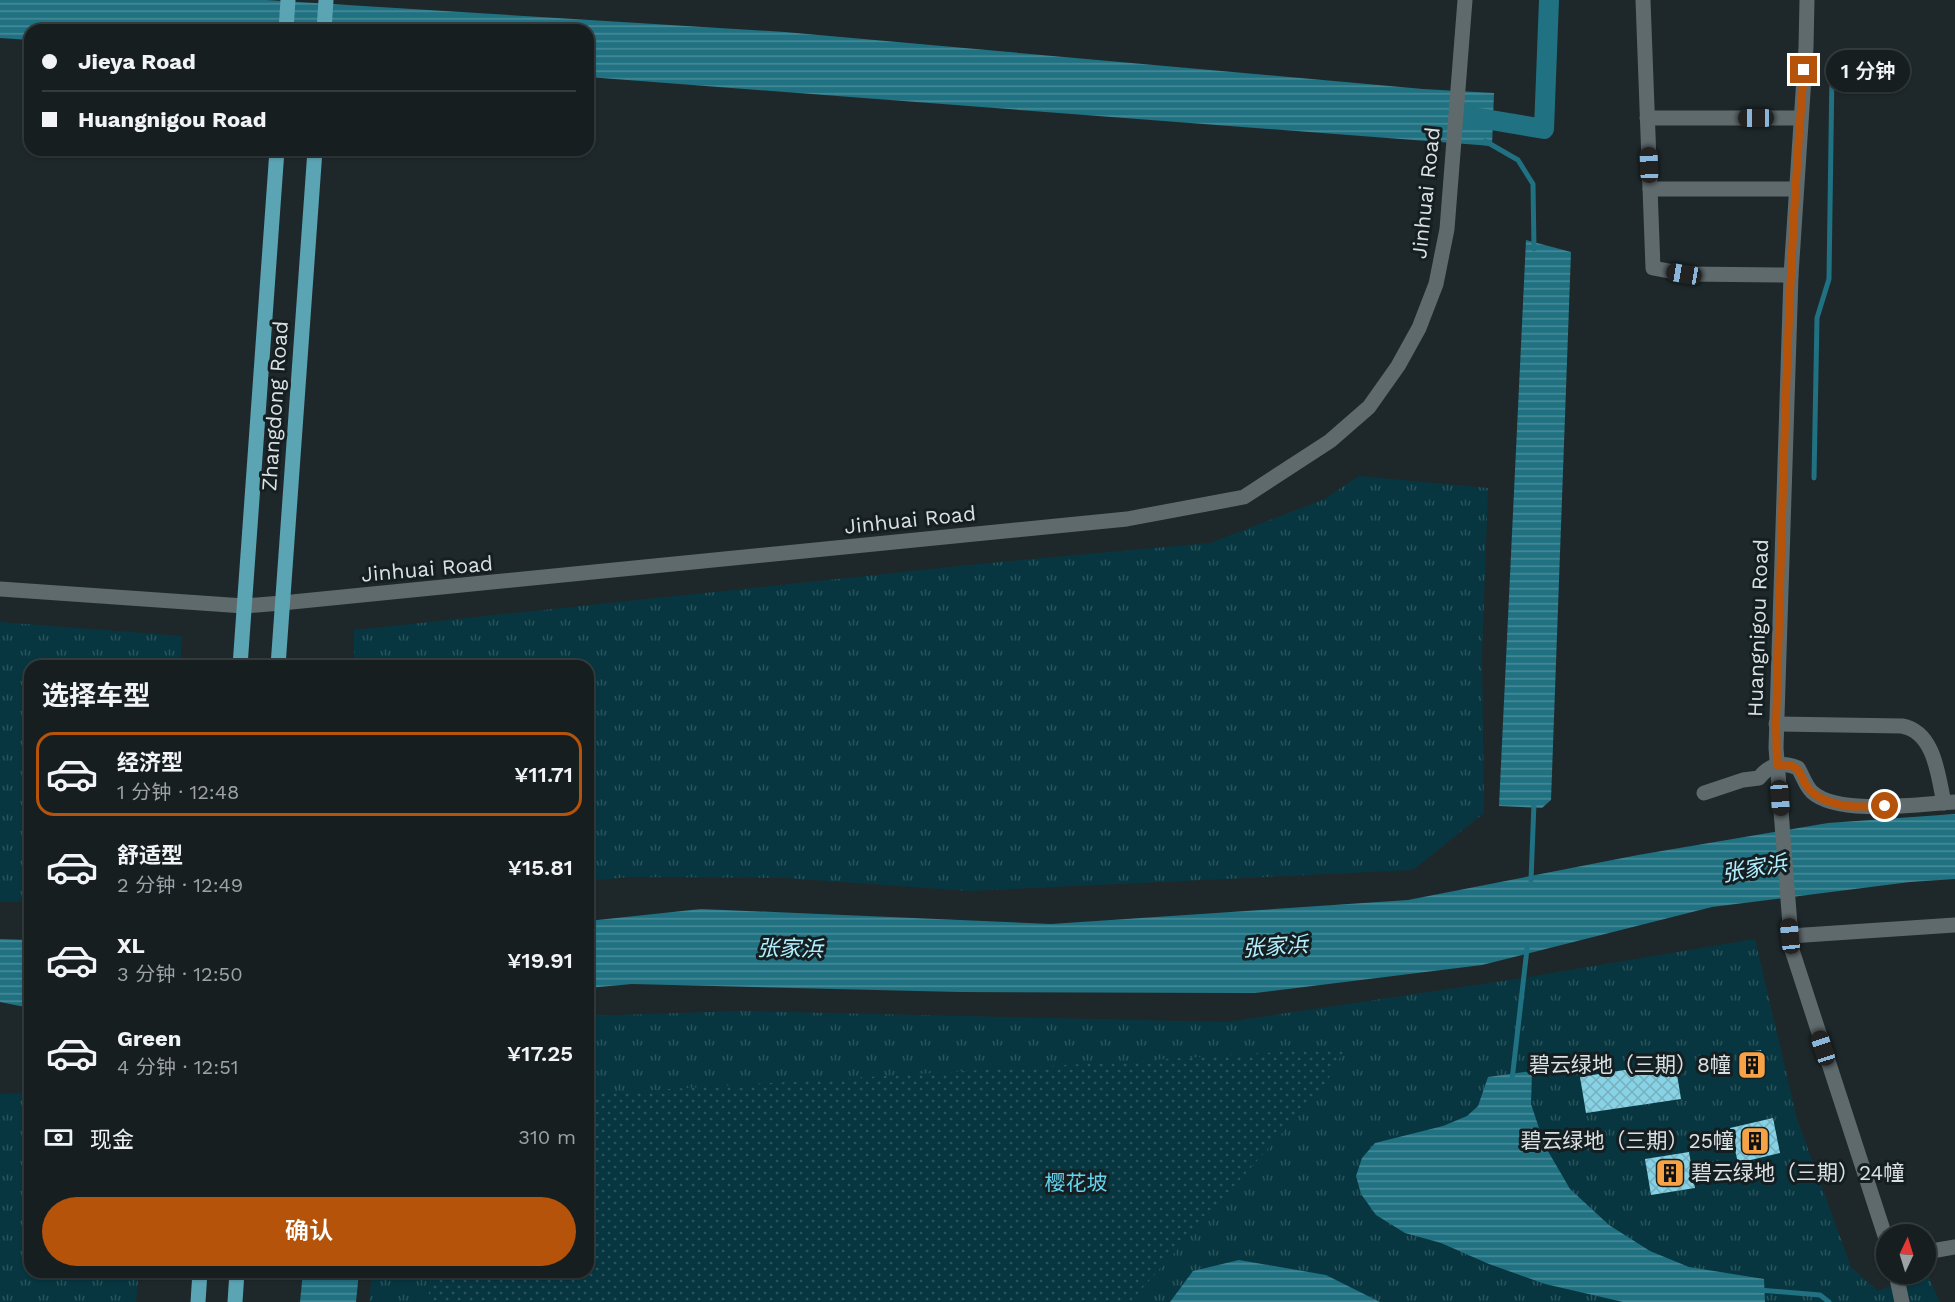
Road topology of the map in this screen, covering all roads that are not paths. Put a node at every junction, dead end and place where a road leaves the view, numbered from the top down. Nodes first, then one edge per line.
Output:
1 (288, 0) edge
2 (326, 0) edge
3 (1465, 0) edge
4 (1643, 0) edge
5 (1807, 0) edge
6 (286, 24) edge
7 (324, 24) edge
8 (1647, 118) junction
9 (1800, 118) junction
10 (277, 156) edge
11 (315, 156) edge
12 (1650, 189) junction
13 (1796, 189) junction
14 (1791, 275) junction
15 (0, 589) edge
16 (282, 603) junction
17 (244, 606) junction
18 (240, 660) edge
19 (278, 660) edge
20 (1776, 724) junction
21 (1777, 765) junction
22 (1704, 793) dead end
23 (1950, 802) edge
24 (1955, 925) edge
25 (1790, 936) junction
26 (1881, 1224) edge
27 (1955, 1247) edge
28 (1936, 1250) edge
29 (200, 1278) edge
30 (237, 1278) edge
31 (1898, 1284) edge
32 (198, 1302) edge
33 (235, 1302) edge
34 (1902, 1302) edge

1 - 6 main road
2 - 7 main road
3 - 16 street, Jinhuai Road
4 - 8 street
5 - 9 street, Huangnigou Road
8 - 9 street
8 - 12 street
9 - 13 street, Huangnigou Road
10 - 17 main road, Zhangdong Road
11 - 16 main road, Zhangdong Road
12 - 13 street
12 - 14 street
13 - 14 street, Huangnigou Road
14 - 20 street, Huangnigou Road
15 - 17 street, Jinhuai Road
16 - 17 street, Jinhuai Road
16 - 19 main road, Zhangdong Road
17 - 18 main road, Zhangdong Road
20 - 21 street, Huangnigou Road
20 - 23 street
21 - 22 street
21 - 23 street
21 - 25 street, Huangnigou Road
24 - 25 street
25 - 26 street, Huangnigou Road
27 - 28 street
29 - 32 main road
30 - 33 main road
31 - 34 street

